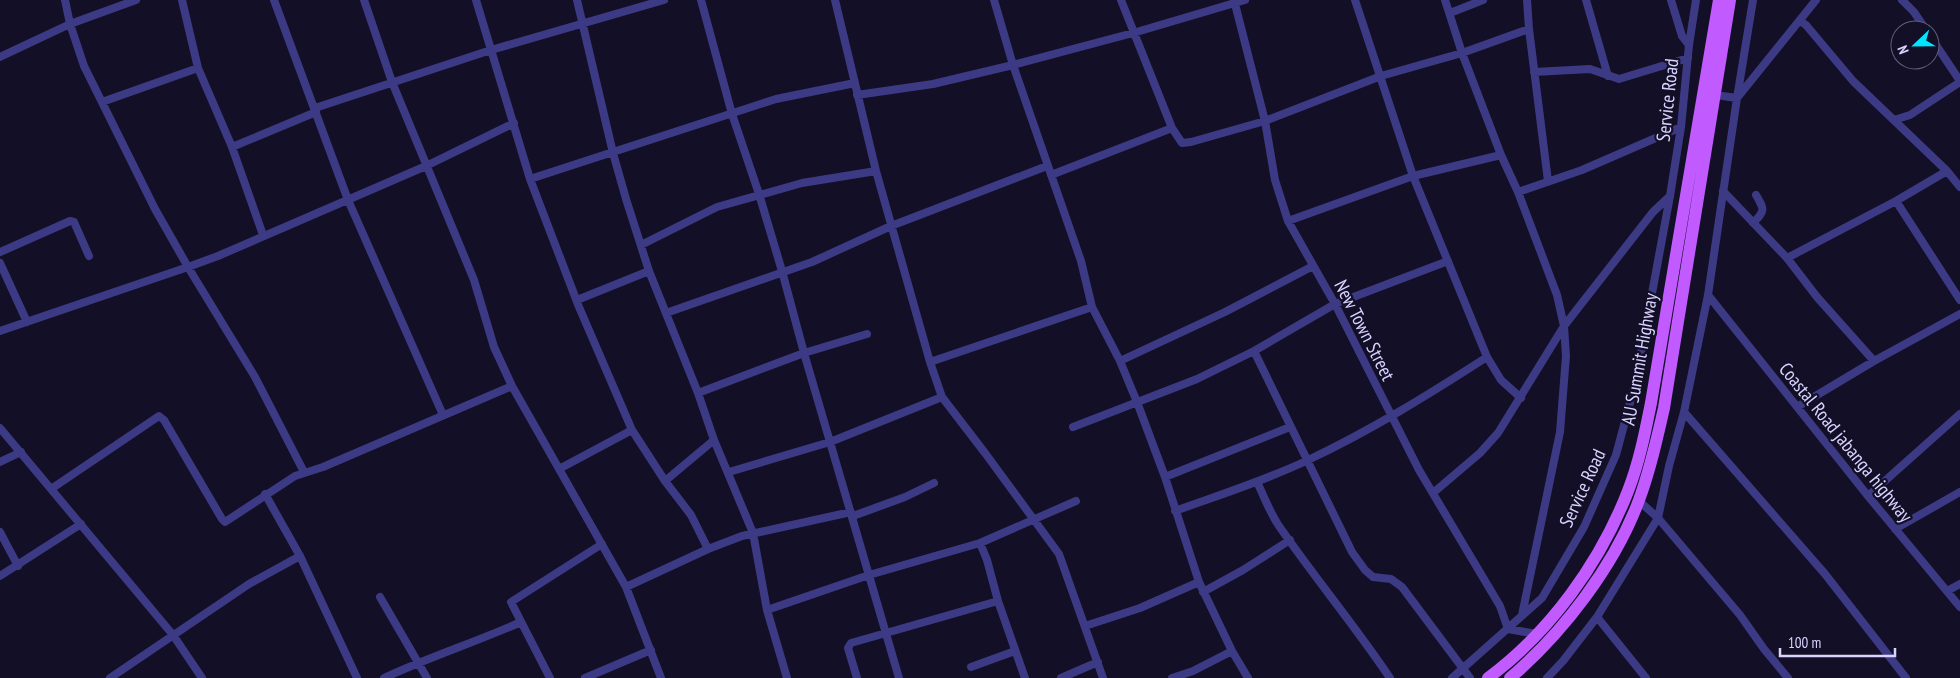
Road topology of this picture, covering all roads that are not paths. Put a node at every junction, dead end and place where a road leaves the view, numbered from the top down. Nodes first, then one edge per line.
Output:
1 (65, 0) edge
2 (136, 0) edge
3 (182, 0) edge
4 (274, 0) edge
5 (364, 0) edge
6 (476, 0) edge
7 (577, 0) edge
8 (664, 0) edge
9 (701, 0) edge
10 (835, 0) edge
11 (994, 0) edge
12 (1121, 0) edge
13 (1245, 0) edge
14 (1355, 0) edge
15 (1446, 0) edge
16 (1483, 0) edge
17 (1526, 0) edge
18 (1586, 0) edge
19 (1671, 0) edge
20 (1696, 0) edge
21 (1719, 0) edge
22 (1730, 0) edge
23 (1753, 0) edge
24 (1816, 0) edge
25 (1902, 0) edge
26 (1235, 2) edge
27 (1450, 13) junction
28 (1919, 20) edge
29 (1800, 21) junction
30 (70, 24) junction
31 (583, 24) junction
32 (1529, 29) junction
33 (1133, 33) junction
34 (1689, 46) junction
35 (491, 50) junction
36 (1940, 51) edge
37 (1462, 53) junction
38 (0, 57) edge
39 (1688, 58) junction
40 (1013, 65) junction
41 (198, 68) junction
42 (1534, 72) junction
43 (1382, 76) junction
44 (1608, 76) junction
45 (392, 82) junction
46 (1960, 82) edge
47 (854, 83) junction
48 (857, 95) junction
49 (1715, 95) junction
50 (1737, 98) junction
51 (102, 102) junction
52 (315, 110) junction
53 (732, 114) junction
54 (1894, 120) junction
55 (1265, 121) junction
56 (514, 123) junction
57 (1681, 127) junction
58 (1172, 128) junction
59 (232, 147) junction
60 (613, 153) junction
61 (1501, 155) junction
62 (426, 166) junction
63 (1048, 166) junction
64 (876, 171) junction
65 (1947, 171) junction
66 (1051, 175) junction
67 (1413, 176) junction
68 (530, 179) junction
69 (1548, 181) junction
70 (1959, 184) edge
71 (1723, 190) junction
72 (1518, 192) junction
73 (759, 194) junction
74 (1756, 195) dead end
75 (1670, 196) junction
76 (348, 200) junction
77 (1896, 201) junction
78 (1288, 221) junction
79 (1753, 223) junction
80 (891, 226) junction
81 (263, 235) junction
82 (641, 246) junction
83 (0, 252) edge
84 (89, 256) dead end
85 (1786, 258) junction
86 (1448, 261) junction
87 (0, 263) edge
88 (1313, 266) junction
89 (188, 268) junction
90 (648, 270) junction
91 (782, 272) junction
92 (1708, 296) junction
93 (577, 300) junction
94 (1960, 300) edge
95 (1335, 304) junction
96 (1092, 307) junction
97 (666, 312) junction
98 (1960, 314) edge
99 (27, 322) junction
100 (1564, 326) junction
101 (0, 330) edge
102 (867, 334) dead end
103 (1254, 351) junction
104 (804, 353) junction
105 (1487, 357) junction
106 (1120, 361) junction
107 (930, 362) junction
108 (1874, 362) junction
109 (512, 386) junction
110 (698, 393) junction
111 (942, 397) junction
112 (1521, 398) junction
113 (1138, 402) junction
114 (1797, 407) junction
115 (1684, 412) junction
116 (1960, 414) edge
117 (443, 415) junction
118 (1392, 418) junction
119 (1074, 427) dead end
120 (1290, 427) junction
121 (0, 428) edge
122 (632, 430) junction
123 (714, 440) junction
124 (830, 442) junction
125 (21, 452) junction
126 (1306, 461) junction
127 (0, 462) edge
128 (559, 468) junction
129 (304, 472) junction
130 (729, 472) junction
131 (1165, 477) junction
132 (665, 481) junction
133 (1258, 482) junction
134 (934, 483) dead end
135 (52, 489) junction
136 (1433, 492) junction
137 (1960, 492) edge
138 (265, 494) junction
139 (1868, 496) junction
140 (1076, 501) dead end
141 (1639, 501) junction
142 (1175, 510) junction
143 (852, 514) junction
144 (1658, 518) junction
145 (1034, 520) junction
146 (81, 524) junction
147 (1895, 529) junction
148 (0, 532) edge
149 (753, 533) junction
150 (1290, 540) junction
151 (980, 543) junction
152 (602, 544) junction
153 (708, 549) junction
154 (300, 556) junction
155 (18, 566) junction
156 (869, 575) junction
157 (0, 576) edge
158 (1198, 582) junction
159 (1960, 584) edge
160 (626, 588) junction
161 (1947, 591) junction
162 (1204, 592) junction
163 (380, 597) dead end
164 (998, 601) junction
165 (1960, 607) edge
166 (768, 610) junction
167 (1522, 615) junction
168 (1597, 617) junction
169 (521, 622) junction
170 (1085, 626) junction
171 (1508, 629) junction
172 (886, 632) junction
173 (1537, 634) junction
174 (173, 635) junction
175 (651, 650) junction
176 (1015, 651) junction
177 (1232, 651) junction
178 (418, 662) junction
179 (1098, 662) junction
180 (971, 667) dead end
181 (1463, 669) junction
182 (1515, 676) edge
183 (110, 678) edge
184 (202, 678) edge
185 (357, 678) edge
186 (384, 678) edge
187 (427, 678) edge
188 (550, 678) edge
189 (585, 678) edge
190 (661, 678) edge
191 (787, 678) edge
192 (857, 678) edge
193 (899, 678) edge
194 (1025, 678) edge
195 (1060, 678) edge
196 (1103, 678) edge
197 (1172, 678) edge
198 (1248, 678) edge
199 (1390, 678) edge
200 (1452, 678) edge
201 (1470, 678) edge
202 (1488, 678) edge
203 (1547, 678) edge
204 (1646, 678) edge
205 (1788, 678) edge
206 (1906, 678) edge

1 - 30 street
2 - 30 street
3 - 41 street
4 - 52 street
5 - 45 street
6 - 35 street
7 - 31 street
8 - 31 street
9 - 53 street
10 - 47 street
11 - 40 street
12 - 33 street
13 - 26 street
14 - 43 street
15 - 27 street
16 - 27 street
17 - 32 street
18 - 44 street
19 - 34 street
20 - 34 street, Service Road
21 - 173 main road, AU Summit Highway
22 - 49 main road, AU Summit Highway
23 - 50 street
24 - 29 street
25 - 28 street
26 - 33 street
26 - 55 street, New Town Street
27 - 37 street
29 - 50 street
29 - 54 street
30 - 38 street
30 - 51 street
31 - 35 street
31 - 60 street
32 - 37 street
32 - 42 street
33 - 40 street
33 - 58 street
34 - 39 street, Service Road
35 - 45 street
35 - 56 street
36 - 46 street
37 - 43 street
37 - 61 street
39 - 44 street
39 - 57 street, Service Road
40 - 48 street
40 - 63 street
41 - 51 street
41 - 59 street
42 - 44 street
42 - 69 street
43 - 55 street
43 - 67 street
45 - 52 street
45 - 62 street
46 - 54 street
47 - 48 street
47 - 53 street
48 - 64 street
49 - 50 street
49 - 141 main road, AU Summit Highway
50 - 71 street
51 - 89 street
52 - 59 street
52 - 76 street
53 - 60 street
53 - 73 street
54 - 65 street
55 - 58 street
55 - 78 street, New Town Street
56 - 62 street
56 - 68 street
57 - 69 street
57 - 75 street, Service Road
58 - 66 street
59 - 81 street
60 - 68 street
60 - 82 street
61 - 67 street
61 - 72 street
62 - 76 street
62 - 109 street
63 - 66 street
63 - 80 street
64 - 73 street
64 - 80 street
65 - 70 street
65 - 77 street
66 - 96 street
67 - 78 street
67 - 86 street
68 - 93 street
69 - 72 street
71 - 79 street
71 - 92 street
72 - 100 street
73 - 82 street
73 - 91 street
74 - 79 street
75 - 100 street
75 - 167 street, Service Road
76 - 81 street
76 - 117 street
77 - 85 street
77 - 94 street
78 - 88 street, New Town Street
79 - 85 street
80 - 91 street
80 - 107 street
81 - 89 street
82 - 90 street
83 - 84 street
85 - 108 street
86 - 95 street
86 - 105 street
87 - 99 street
88 - 95 street, New Town Street
88 - 106 street
89 - 99 street
89 - 129 street
90 - 93 street
90 - 97 street
91 - 97 street
91 - 104 street
92 - 114 street, Coastal Road jabanga highway
92 - 115 street
93 - 122 street
95 - 103 street
95 - 118 street, New Town Street
96 - 106 street
96 - 107 street
97 - 110 street
98 - 108 street
99 - 101 street
100 - 112 street
100 - 167 street
102 - 104 street
103 - 113 street
103 - 120 street
104 - 110 street
104 - 124 street
105 - 112 street
105 - 118 street
106 - 113 street
107 - 111 street
108 - 114 street
109 - 117 street
109 - 128 street
110 - 123 street
111 - 124 street
111 - 145 street
112 - 136 street
113 - 119 street
113 - 131 street
114 - 139 street, Coastal Road jabanga highway
115 - 144 street
115 - 206 street
116 - 139 street
117 - 129 street
118 - 126 street
118 - 136 street, New Town Street
120 - 126 street
120 - 131 street
121 - 125 street
122 - 128 street
122 - 132 street
123 - 130 street
123 - 132 street
124 - 130 street
124 - 143 street
125 - 127 street
125 - 135 street
126 - 133 street
126 - 181 street
128 - 152 street
129 - 138 street
130 - 149 street
131 - 142 street
132 - 153 street
133 - 142 street
133 - 150 street
134 - 143 street
135 - 138 street
135 - 146 street
136 - 171 street, New Town Street
137 - 147 street
138 - 154 street
139 - 147 street, Coastal Road jabanga highway
140 - 145 street
141 - 144 street
141 - 182 main road, AU Summit Highway
142 - 158 street
143 - 149 street
143 - 156 street
144 - 168 street
144 - 205 street
145 - 151 street
145 - 170 street
146 - 155 street
146 - 174 street
147 - 161 street, Coastal Road jabanga highway
148 - 155 street
149 - 153 street
149 - 166 street
150 - 162 street
150 - 199 street
151 - 156 street
151 - 164 street
152 - 160 street
152 - 169 street
153 - 160 street
154 - 174 street
154 - 185 street
155 - 157 street
156 - 166 street
156 - 172 street
158 - 162 street
158 - 170 street
159 - 161 street
160 - 175 street
161 - 165 street, Coastal Road jabanga highway
162 - 177 street
163 - 178 street
164 - 172 street
164 - 176 street
166 - 191 street
167 - 171 street, Service Road
168 - 203 street
168 - 204 street
169 - 178 street
169 - 188 street
170 - 179 street
171 - 173 street
171 - 181 street, Service Road
172 - 192 street
172 - 193 street
173 - 202 main road, AU Summit Highway
174 - 183 street
174 - 184 street
175 - 189 street
175 - 190 street
176 - 180 street
176 - 194 street
177 - 197 street
177 - 198 street
178 - 186 street
178 - 187 street
179 - 195 street
179 - 196 street
181 - 200 street, Service Road
181 - 201 street

